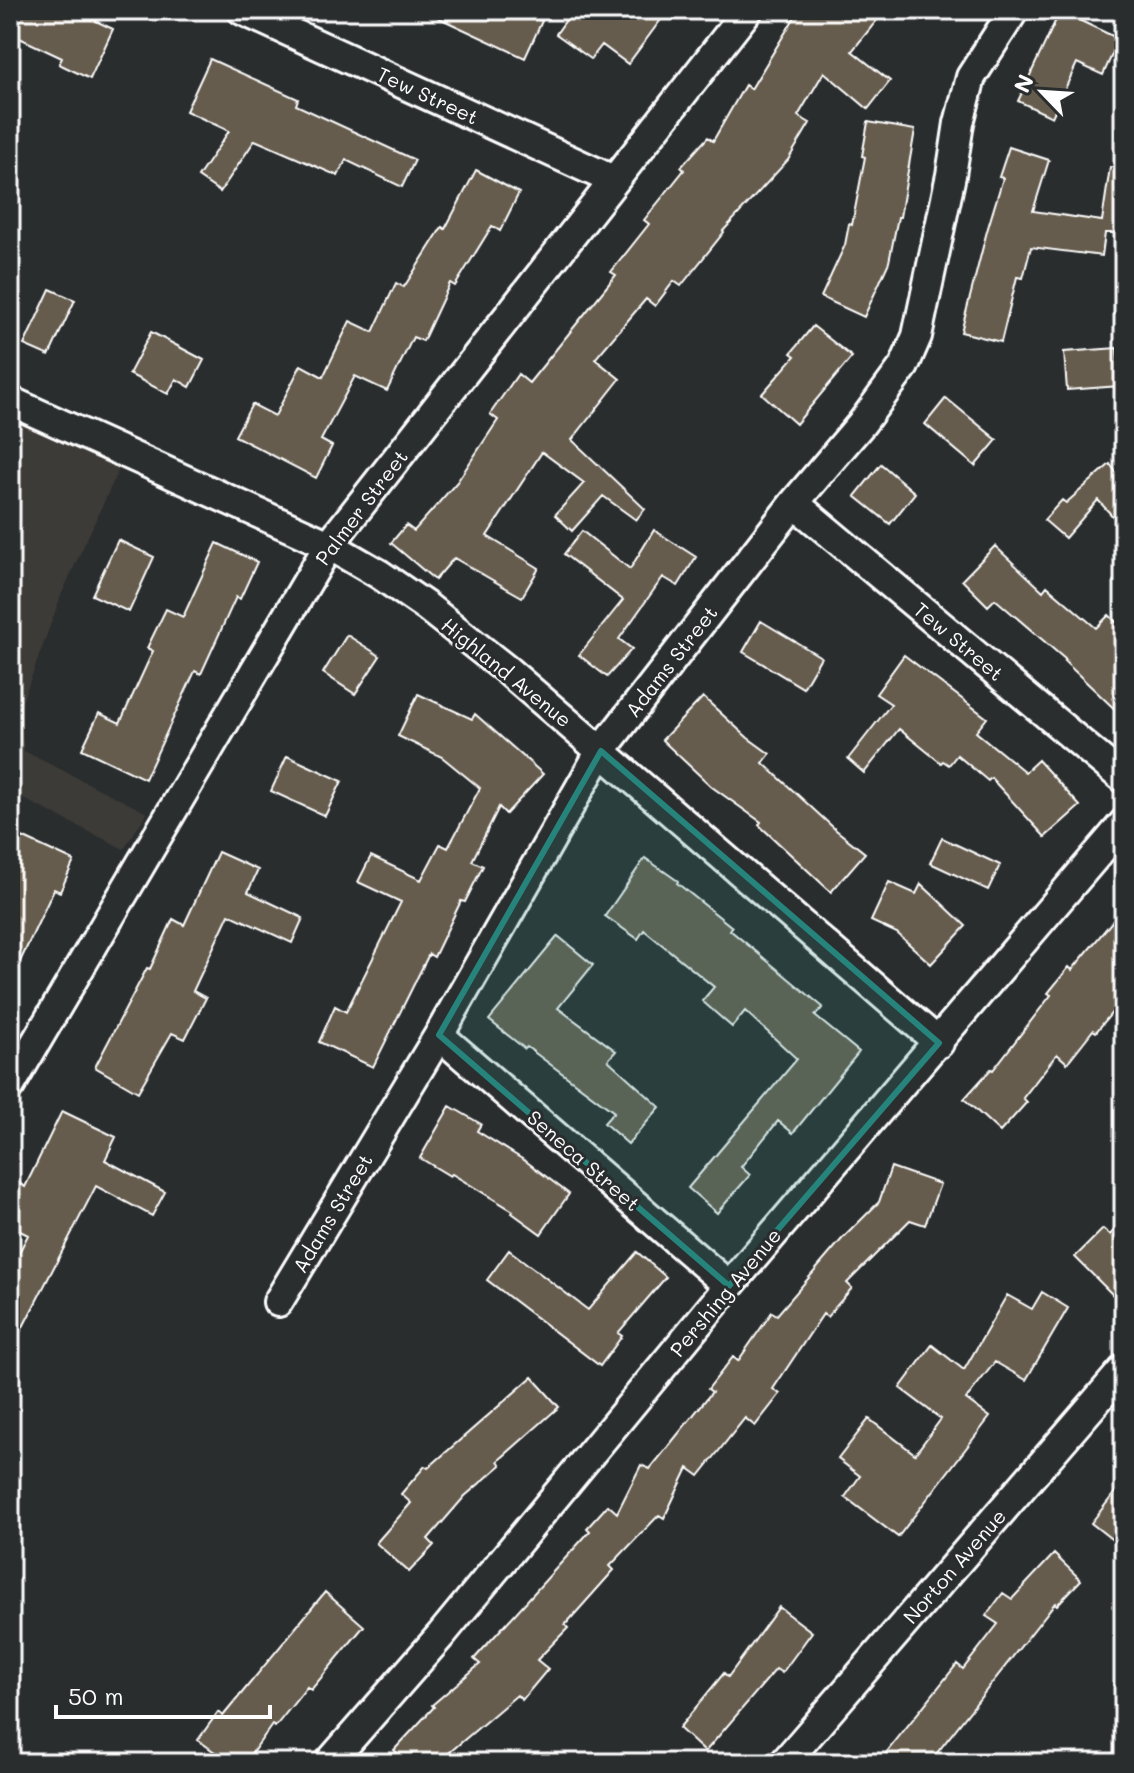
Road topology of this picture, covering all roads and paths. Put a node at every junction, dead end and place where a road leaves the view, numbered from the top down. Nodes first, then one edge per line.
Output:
1 (242, 10) edge
2 (748, 10) edge
3 (1014, 10) edge
4 (613, 180) junction
5 (10, 401) edge
6 (794, 503) junction
7 (329, 545) junction
8 (601, 751) junction
9 (1124, 779) edge
10 (1124, 823) edge
11 (439, 1035) junction
12 (939, 1043) junction
13 (10, 1086) edge
14 (729, 1286) junction
15 (278, 1302) dead end
16 (1124, 1369) edge
17 (329, 1763) edge
18 (784, 1763) edge

1 - 4 street, Tew Street
2 - 4 street, Palmer Street
3 - 6 street, Adams Street
4 - 7 street, Palmer Street
5 - 7 street, Highland Avenue
6 - 8 street, Adams Street
6 - 9 street, Tew Street
7 - 8 street, Highland Avenue
7 - 13 street, Palmer Street
8 - 11 street, Adams Street
8 - 12 street, Highland Avenue
10 - 12 street, Pershing Avenue
11 - 14 street, Seneca Street
11 - 15 street, Adams Street
12 - 14 street, Pershing Avenue
14 - 17 street, Pershing Avenue
16 - 18 street, Norton Avenue

